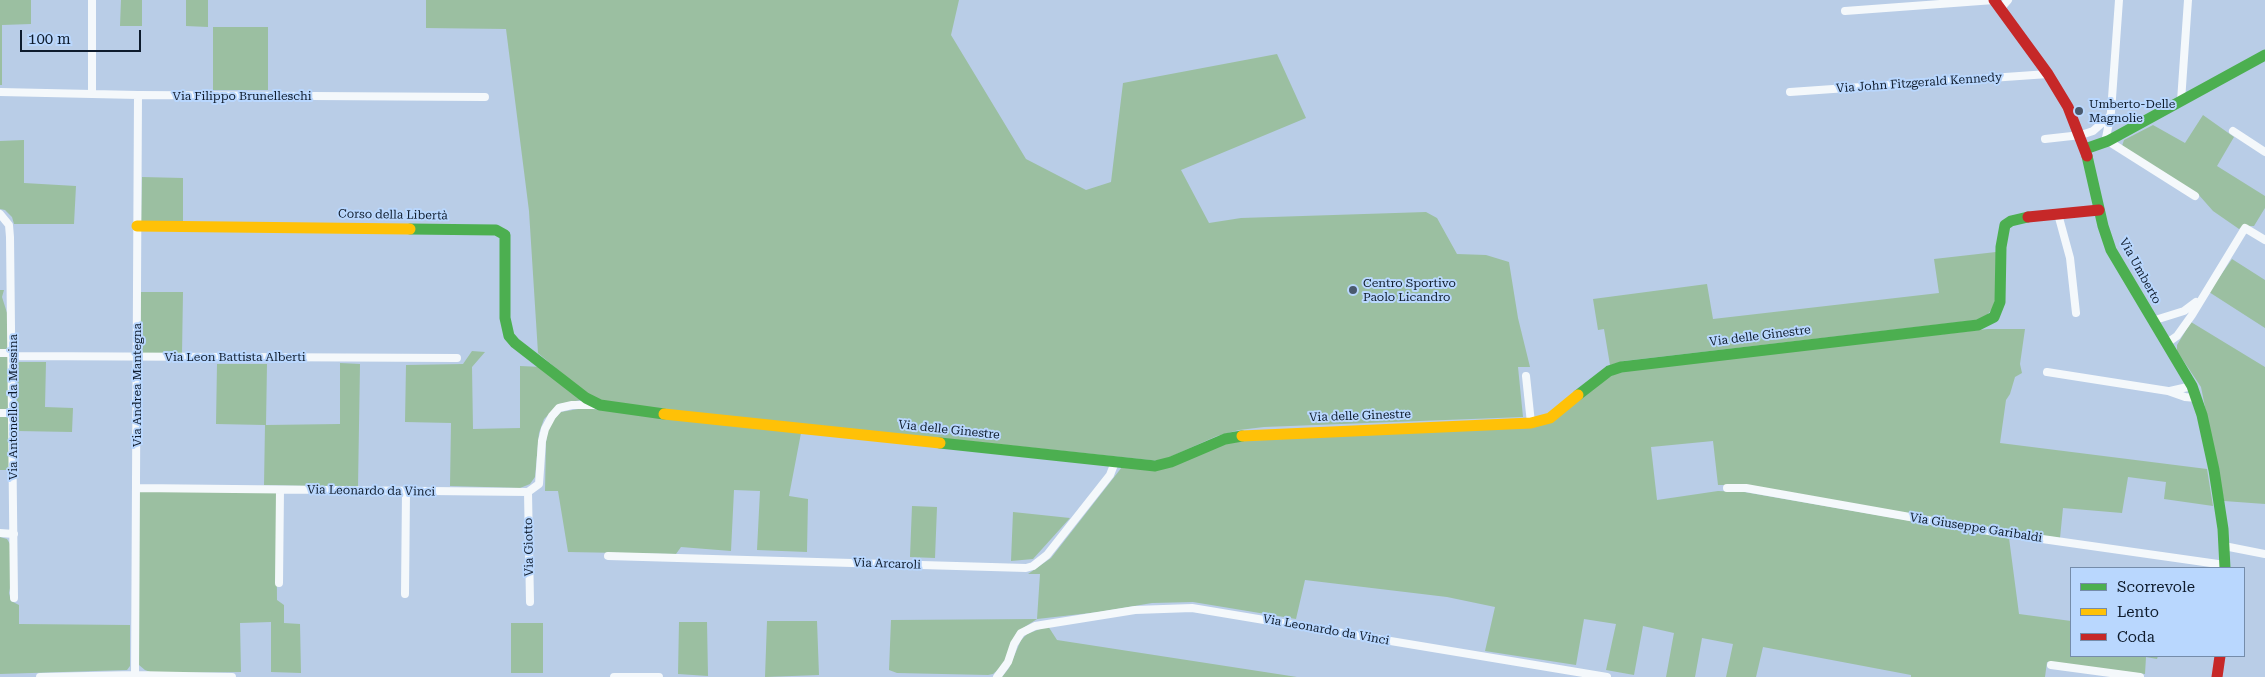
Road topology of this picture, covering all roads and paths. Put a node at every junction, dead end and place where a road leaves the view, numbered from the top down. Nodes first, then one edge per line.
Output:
1 (92, 0) edge
2 (2120, 0) edge
3 (2188, 0) edge
4 (1999, 2) edge
5 (1845, 11) dead end
6 (2265, 55) edge
7 (2048, 74) junction
8 (0, 92) edge
9 (1790, 92) dead end
10 (92, 93) junction
11 (138, 95) junction
12 (485, 97) dead end
13 (2181, 101) junction
14 (2110, 116) junction
15 (2233, 131) dead end
16 (2081, 136) junction
17 (2045, 139) dead end
18 (2107, 142) junction
19 (2085, 149) junction
20 (2265, 152) edge
21 (2195, 196) dead end
22 (2099, 210) junction
23 (2058, 214) junction
24 (3, 216) edge
25 (138, 226) junction
26 (2265, 240) edge
27 (2201, 297) junction
28 (2076, 313) dead end
29 (2152, 321) junction
30 (2167, 343) junction
31 (0, 352) edge
32 (12, 355) junction
33 (138, 357) junction
34 (457, 358) dead end
35 (539, 361) joint
36 (2047, 372) dead end
37 (1526, 376) dead end
38 (2192, 386) junction
39 (2168, 391) junction
40 (2197, 398) junction
41 (600, 405) junction
42 (0, 413) edge
43 (13, 413) junction
44 (1531, 423) junction
45 (1115, 462) junction
46 (136, 488) junction
47 (1727, 488) dead end
48 (280, 490) junction
49 (406, 491) junction
50 (528, 492) junction
51 (0, 533) edge
52 (14, 534) junction
53 (2224, 546) junction
54 (2265, 554) edge
55 (608, 556) dead end
56 (2225, 566) edge
57 (279, 583) dead end
58 (405, 594) dead end
59 (14, 598) dead end
60 (530, 602) dead end
61 (2220, 657) edge
62 (2051, 665) dead end
63 (135, 675) junction
64 (40, 677) edge
65 (70, 677) edge
66 (232, 677) edge
67 (614, 677) edge
68 (659, 677) edge
69 (998, 677) edge
70 (1607, 677) edge
71 (2140, 677) edge
72 (2217, 677) edge

1 - 10 street
2 - 14 street
3 - 13 street
4 - 5 street
4 - 7 street, Via Umberto
6 - 13 street
7 - 9 street, Via John Fitzgerald Kennedy
7 - 16 street, Via Umberto
8 - 10 street, Via Filippo Brunelleschi
10 - 11 street, Via Filippo Brunelleschi
11 - 12 street, Via Filippo Brunelleschi
11 - 25 street, Via Andrea Mantegna
13 - 18 street
14 - 16 street
14 - 18 street
15 - 20 street
16 - 17 street
16 - 19 street, Via Umberto
18 - 19 street
18 - 21 street
19 - 22 street, Via Umberto
22 - 23 street, Via delle Ginestre
22 - 29 street, Via Umberto
23 - 28 street
23 - 44 street, Via delle Ginestre
24 - 32 street, Via Antonello da Messina
25 - 33 street, Via Andrea Mantegna
25 - 35 street, Corso della Libertà
26 - 27 street
27 - 29 street
27 - 30 street
29 - 30 street, Via Umberto
30 - 38 street, Via Umberto
31 - 32 street, Via Leon Battista Alberti
32 - 33 street, Via Leon Battista Alberti
32 - 43 street, Via Antonello da Messina
33 - 34 street, Via Leon Battista Alberti
33 - 46 street, Via Andrea Mantegna
35 - 41 street, Via delle Ginestre
36 - 39 street
37 - 44 street
38 - 39 street
38 - 40 street, Via Umberto
39 - 40 street
40 - 53 street, Via Umberto
41 - 45 street, Via delle Ginestre
41 - 50 street
42 - 43 street
43 - 52 street, Via Antonello da Messina
44 - 45 street, Via delle Ginestre
45 - 55 street, Via Arcaroli
46 - 48 street, Via Leonardo da Vinci
46 - 63 street, Via Andrea Mantegna
47 - 56 street, Via Giuseppe Garibaldi
48 - 49 street, Via Leonardo da Vinci
48 - 57 street
49 - 50 street, Via Leonardo da Vinci
49 - 58 street
50 - 60 street, Via Giotto
51 - 52 street
52 - 59 street, Via Antonello da Messina
53 - 54 street
53 - 56 street, Via Umberto
61 - 72 street
62 - 71 street
63 - 65 street
63 - 66 street
64 - 65 street
67 - 68 street
69 - 70 street, Via Leonardo da Vinci

